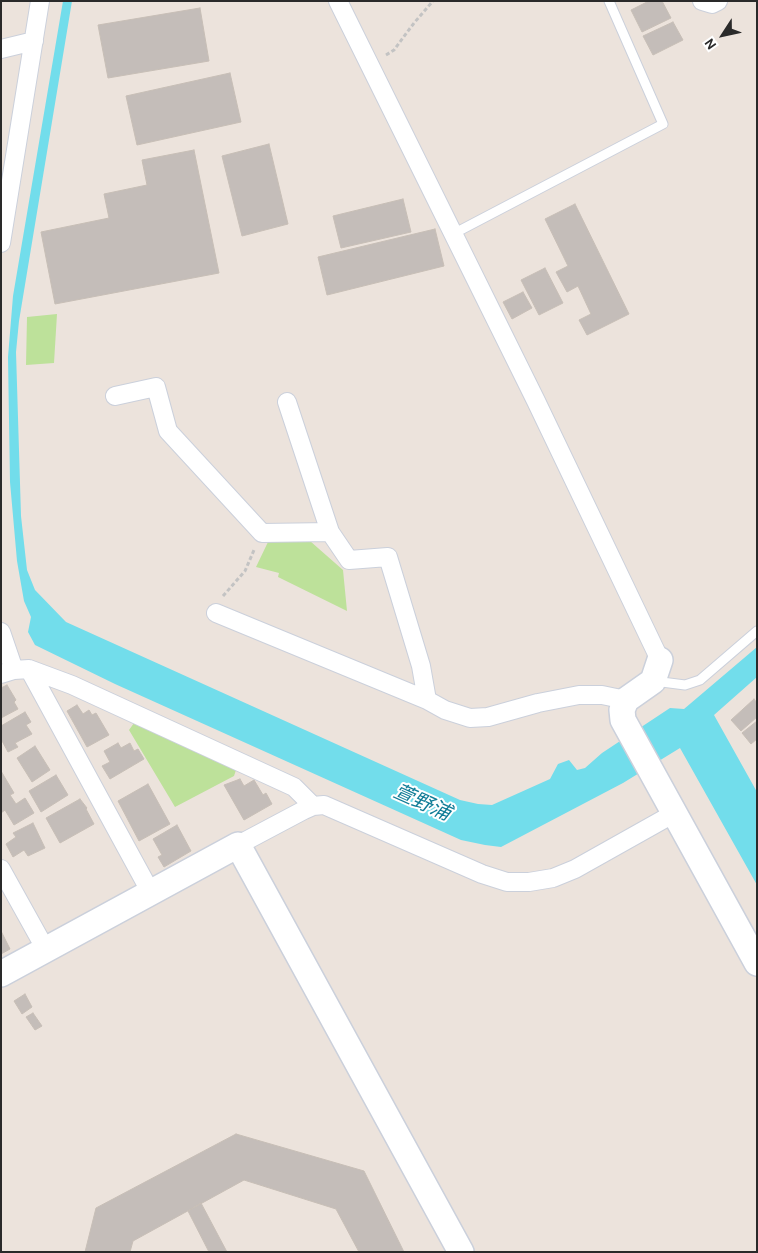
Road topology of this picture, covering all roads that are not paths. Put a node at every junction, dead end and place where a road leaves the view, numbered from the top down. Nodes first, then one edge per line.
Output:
1 (40, 1) edge
2 (338, 1) edge
3 (610, 1) edge
4 (702, 1) edge
5 (718, 1) edge
6 (34, 41) junction
7 (1, 49) edge
8 (7, 178) edge
9 (453, 234) junction
10 (1, 243) edge
11 (115, 396) dead end
12 (287, 402) dead end
13 (330, 532) junction
14 (216, 613) road end
15 (757, 631) edge
16 (1, 632) edge
17 (15, 671) edge
18 (656, 671) junction
19 (427, 700) junction
20 (626, 700) junction
21 (313, 806) junction
22 (674, 814) junction
23 (238, 845) junction
24 (1, 869) edge
25 (151, 893) junction
26 (46, 950) junction
27 (757, 963) edge
28 (1, 974) edge
29 (461, 1252) edge

1 - 6 street
2 - 9 street
3 - 9 lane
4 - 5 street
6 - 7 street
6 - 8 street
8 - 10 street
9 - 18 street
11 - 13 street
12 - 13 street
13 - 19 street
14 - 19 street
15 - 18 lane
16 - 17 street
17 - 21 street
17 - 25 street
18 - 20 street
19 - 20 street
20 - 22 street
21 - 22 street
21 - 23 street
22 - 27 street
23 - 25 street
23 - 29 street
24 - 26 street
25 - 26 street
26 - 28 street

